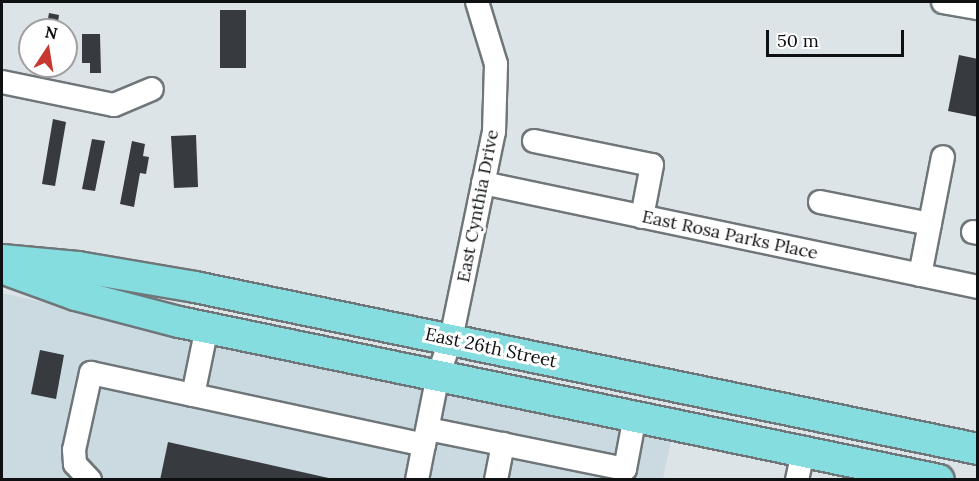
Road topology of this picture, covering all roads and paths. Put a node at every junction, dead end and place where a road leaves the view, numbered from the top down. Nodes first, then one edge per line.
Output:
1 (477, 2) edge
2 (943, 2) edge
3 (978, 8) edge
4 (2, 82) edge
5 (152, 89) dead end
6 (534, 141) dead end
7 (943, 157) dead end
8 (483, 183) junction
9 (820, 202) dead end
10 (642, 217) junction
11 (930, 224) junction
12 (2, 260) edge
13 (2, 268) edge
14 (920, 275) junction
15 (978, 287) edge
16 (207, 327) junction
17 (451, 339) junction
18 (438, 375) junction
19 (193, 395) junction
20 (635, 416) junction
21 (426, 437) junction
22 (503, 444) junction
23 (978, 448) edge
24 (800, 465) edge
25 (90, 480) edge
26 (417, 480) edge
27 (496, 480) edge
28 (939, 480) edge

1 - 8 street, East Cynthia Drive
2 - 3 street
4 - 5 street
6 - 10 street
7 - 11 street
8 - 10 street, East Rosa Parks Place
8 - 17 street, East Cynthia Drive
9 - 11 street
10 - 14 street, East Rosa Parks Place
11 - 14 street
12 - 17 main road, East 26th Street
13 - 16 main road, East 26th Street
14 - 15 street, East Rosa Parks Place
16 - 18 main road, East 26th Street
16 - 19 street
17 - 18 street, East Cynthia Drive
17 - 23 main road, East 26th Street
18 - 20 main road, East 26th Street
18 - 21 street, East Cynthia Drive
19 - 21 street
19 - 25 street
20 - 22 street
20 - 24 main road, East 26th Street
21 - 22 street
21 - 26 street, East Cynthia Drive
22 - 27 street
24 - 28 main road, East 26th Street

